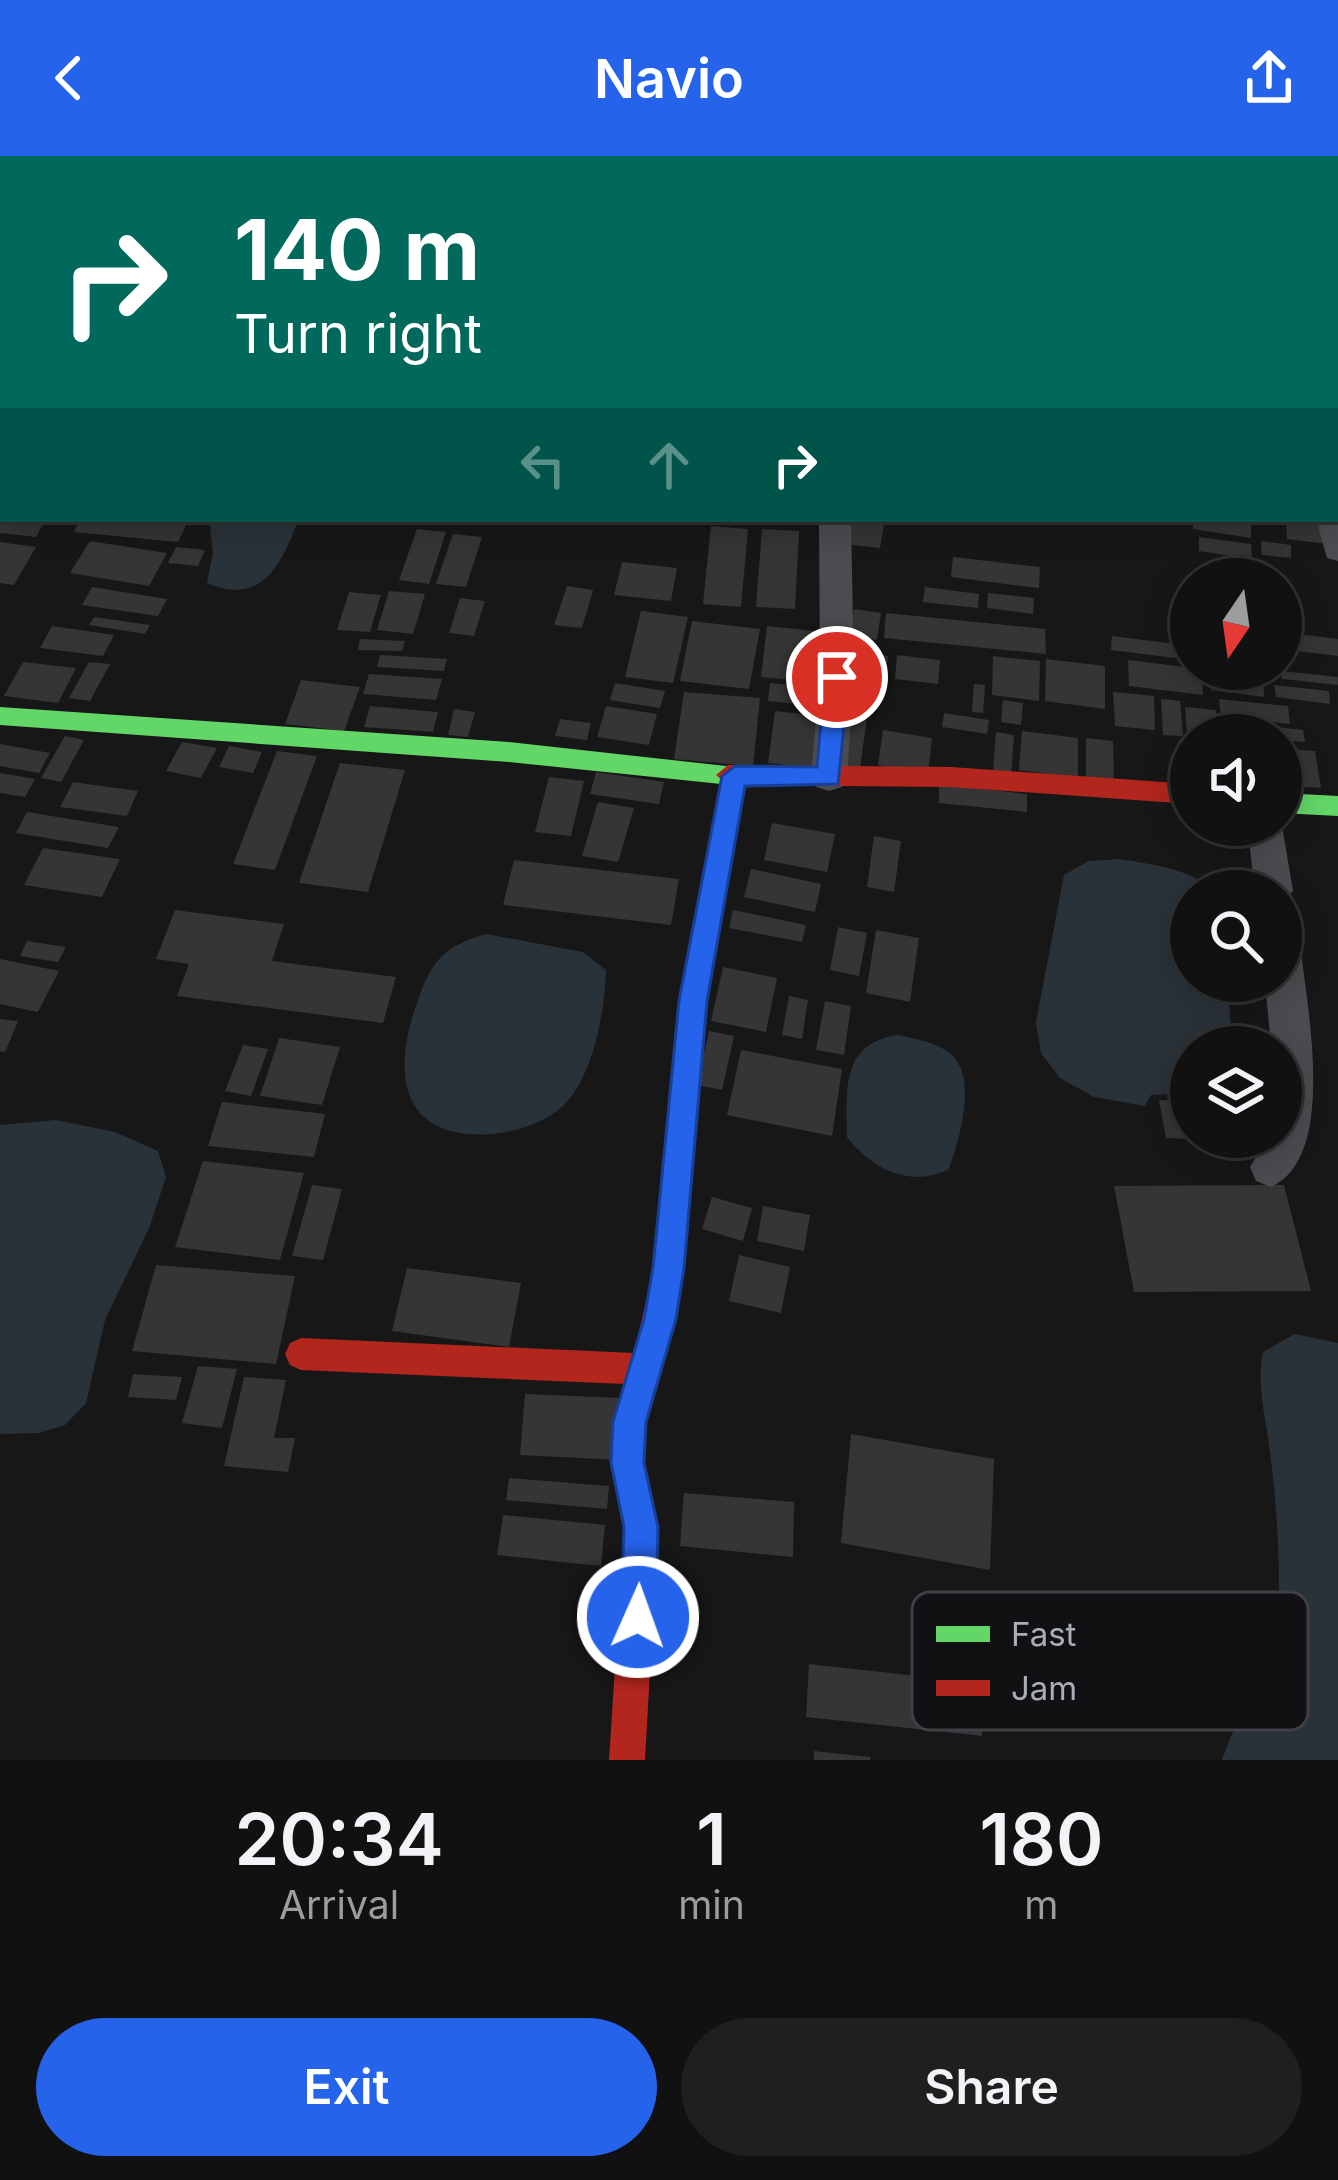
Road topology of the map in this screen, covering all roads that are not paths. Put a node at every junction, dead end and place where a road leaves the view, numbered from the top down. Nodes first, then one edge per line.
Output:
1 (835, 522) edge
2 (0, 716) edge
3 (735, 776) junction
4 (829, 777) junction
5 (1170, 793) edge
6 (1302, 803) edge
7 (1338, 806) edge
8 (1287, 1002) edge
9 (1271, 1166) dead end
10 (301, 1354) dead end
11 (643, 1369) junction
12 (627, 1760) edge

1 - 4 street
2 - 3 street
3 - 4 street
3 - 11 street
4 - 5 street
6 - 7 street
8 - 9 street
10 - 11 street
11 - 12 street

